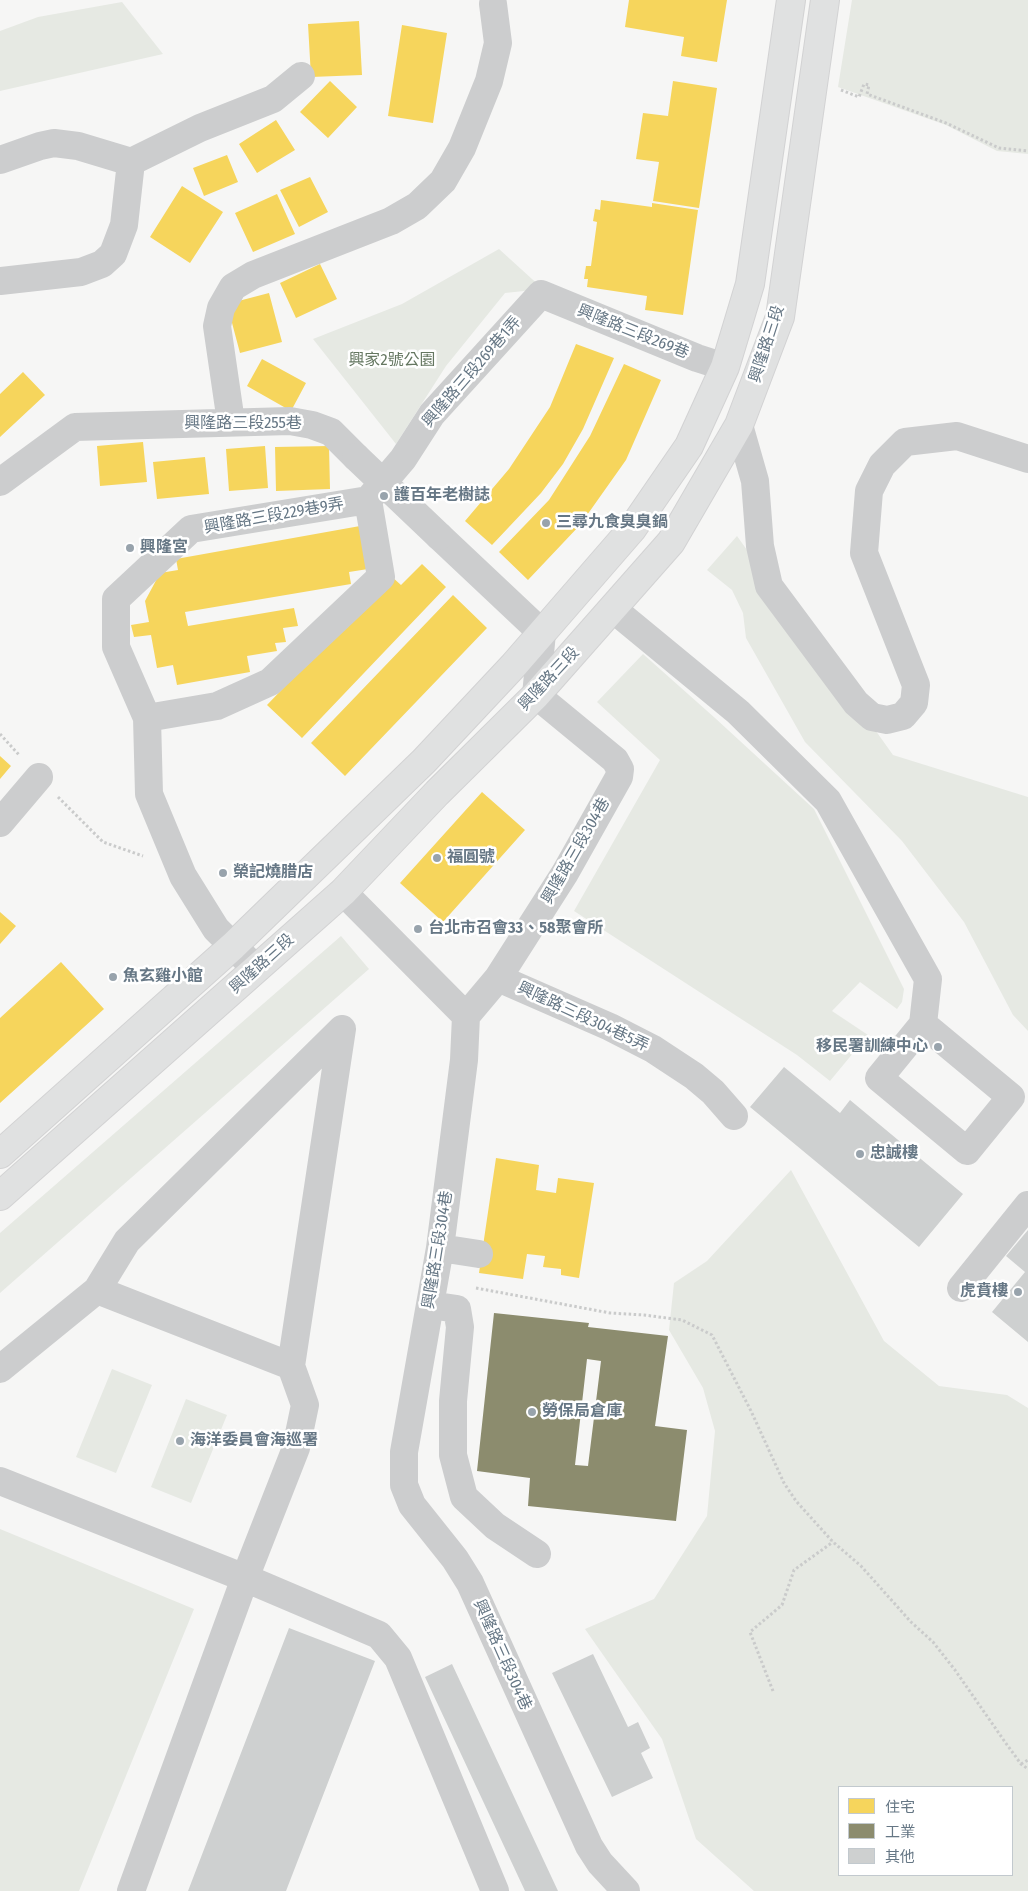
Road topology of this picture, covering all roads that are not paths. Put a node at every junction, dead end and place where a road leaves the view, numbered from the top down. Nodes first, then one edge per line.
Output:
1 (791, 0) edge
2 (825, 0) edge
3 (493, 4) dead end
4 (301, 76) dead end
5 (0, 160) edge
6 (131, 162) junction
7 (0, 281) edge
8 (541, 294) joint
9 (726, 367) junction
10 (231, 422) junction
11 (739, 425) junction
12 (1028, 459) edge
13 (0, 482) edge
14 (368, 500) junction
15 (613, 610) junction
16 (542, 633) junction
17 (536, 695) junction
18 (147, 718) junction
19 (39, 777) road end
20 (0, 823) edge
21 (343, 892) junction
22 (233, 946) junction
23 (256, 970) junction
24 (498, 978) junction
25 (466, 1016) junction
26 (923, 1024) junction
27 (1020, 1094) edge
28 (734, 1116) dead end
29 (0, 1154) edge
30 (0, 1196) edge
31 (1028, 1204) edge
32 (440, 1248) junction
33 (479, 1254) dead end
34 (961, 1288) dead end
35 (97, 1290) junction
36 (430, 1305) junction
37 (291, 1366) junction
38 (0, 1369) edge
39 (0, 1481) edge
40 (537, 1554) dead end
41 (245, 1578) junction
42 (131, 1891) edge
43 (494, 1891) edge
44 (626, 1891) edge

1 - 9 main road, 興隆路三段
2 - 11 main road, 興隆路三段
3 - 10 street
4 - 6 street
5 - 6 street
6 - 7 street
8 - 9 street, 興隆路三段269巷
8 - 14 street, 興隆路三段269巷1弄
9 - 16 main road, 興隆路三段
10 - 13 street, 興隆路三段255巷
10 - 16 street, 興隆路三段255巷, bridge
11 - 12 street
11 - 15 main road, 興隆路三段
14 - 18 street
14 - 18 street, 興隆路三段229巷9弄
15 - 17 main road, 興隆路三段
15 - 26 street
16 - 17 street
16 - 22 main road, 興隆路三段
17 - 21 main road, 興隆路三段
17 - 24 street, 興隆路三段304巷
18 - 22 street
19 - 20 street
21 - 23 main road, 興隆路三段
21 - 25 street
22 - 23 street
22 - 29 main road, 興隆路三段
23 - 30 main road, 興隆路三段
24 - 25 street, 興隆路三段304巷
24 - 28 street, 興隆路三段304巷5弄
25 - 32 street, 興隆路三段304巷
26 - 27 street
26 - 27 street
31 - 34 street
32 - 33 street
32 - 36 street, 興隆路三段304巷
35 - 37 street
35 - 37 street
35 - 38 street
36 - 40 street
36 - 44 street, 興隆路三段304巷
37 - 41 street
39 - 41 street
41 - 42 street
41 - 43 street

